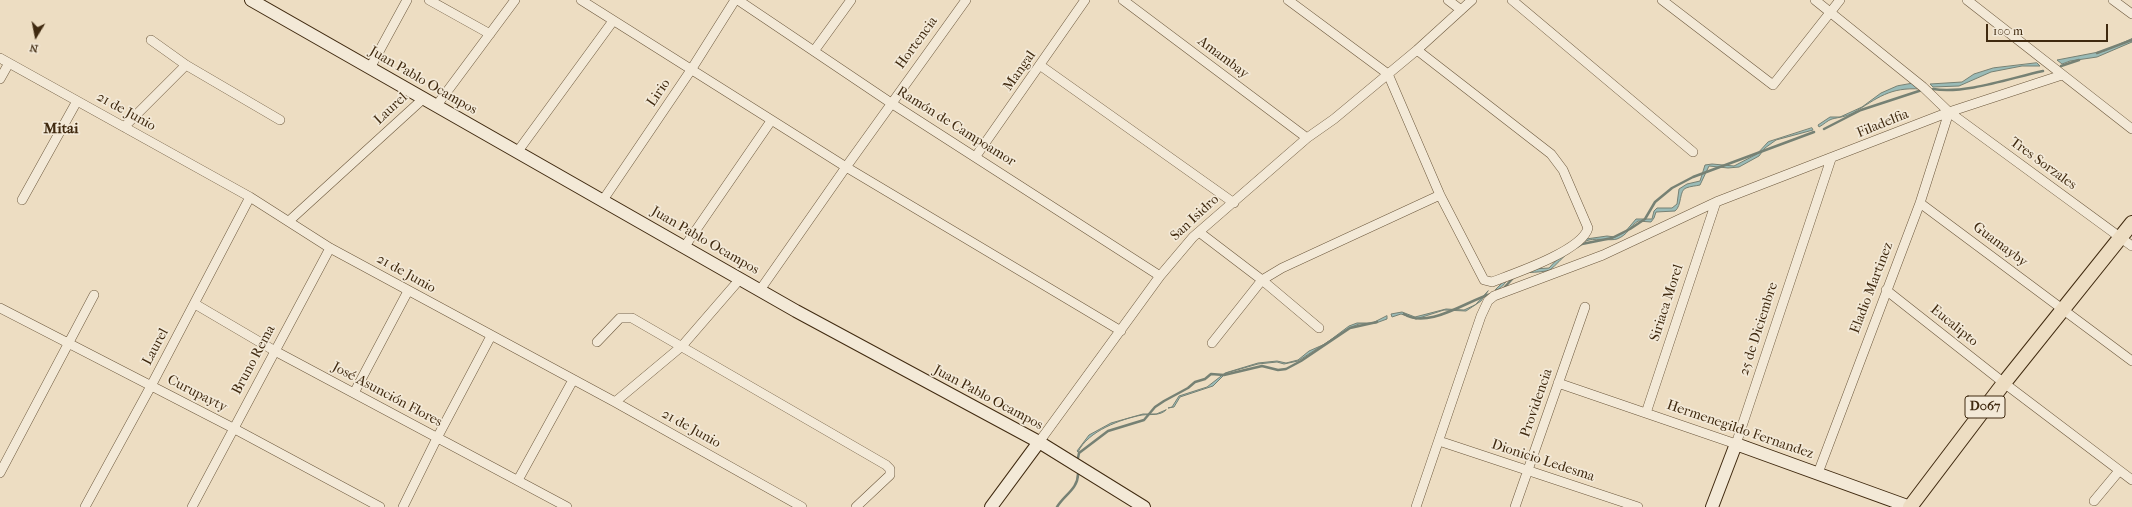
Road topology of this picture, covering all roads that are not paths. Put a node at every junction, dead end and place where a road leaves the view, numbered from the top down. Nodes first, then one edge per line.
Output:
1 (251, 0) edge
2 (407, 0) edge
3 (429, 0) edge
4 (515, 0) edge
5 (581, 0) edge
6 (737, 0) edge
7 (851, 0) edge
8 (966, 0) edge
9 (1123, 0) edge
10 (1288, 0) edge
11 (1448, 0) edge
12 (1472, 0) edge
13 (1512, 0) edge
14 (1662, 0) edge
15 (1815, 0) edge
16 (1840, 0) edge
17 (1967, 0) edge
18 (2113, 0) edge
19 (1083, 1) edge
20 (1461, 10) junction
21 (1830, 12) junction
22 (2132, 14) edge
23 (613, 21) junction
24 (490, 34) junction
25 (151, 40) dead end
26 (1417, 50) junction
27 (814, 51) junction
28 (0, 58) edge
29 (9, 63) junction
30 (186, 65) junction
31 (1041, 66) junction
32 (370, 68) junction
33 (691, 70) junction
34 (1388, 74) junction
35 (2062, 75) junction
36 (0, 79) edge
37 (424, 98) junction
38 (77, 101) junction
39 (891, 103) junction
40 (437, 106) junction
41 (1949, 112) junction
42 (280, 120) dead end
43 (771, 121) junction
44 (124, 127) junction
45 (2132, 129) edge
46 (1307, 138) junction
47 (518, 152) junction
48 (1693, 152) dead end
49 (976, 156) junction
50 (1831, 159) junction
51 (846, 167) junction
52 (1440, 195) junction
53 (250, 197) junction
54 (22, 200) dead end
55 (603, 200) junction
56 (1716, 202) junction
57 (1234, 203) junction
58 (1920, 203) junction
59 (289, 221) junction
60 (2132, 223) edge
61 (1199, 232) junction
62 (2126, 242) edge
63 (685, 246) junction
64 (330, 248) junction
65 (1160, 276) junction
66 (740, 279) junction
67 (1262, 280) junction
68 (760, 290) junction
69 (1886, 290) junction
70 (408, 291) junction
71 (94, 295) dead end
72 (195, 304) junction
73 (1585, 307) dead end
74 (0, 308) edge
75 (2064, 310) junction
76 (1319, 328) dead end
77 (1121, 331) junction
78 (491, 336) junction
79 (597, 342) dead end
80 (1212, 342) dead end
81 (68, 343) junction
82 (682, 346) junction
83 (275, 351) junction
84 (2132, 361) edge
85 (573, 380) junction
86 (1558, 383) junction
87 (2004, 383) junction
88 (151, 386) junction
89 (354, 393) junction
90 (615, 402) junction
91 (1646, 413) junction
92 (233, 428) junction
93 (437, 438) junction
94 (1439, 441) junction
95 (1039, 442) junction
96 (1736, 444) junction
97 (1528, 470) junction
98 (2119, 471) junction
99 (0, 473) edge
100 (1818, 473) junction
101 (518, 480) junction
102 (2132, 480) edge
103 (2094, 501) dead end
104 (1613, 503) edge
105 (85, 507) edge
106 (192, 507) edge
107 (380, 507) edge
108 (403, 507) edge
109 (567, 507) edge
110 (802, 507) edge
111 (856, 507) edge
112 (991, 507) edge
113 (1144, 507) edge
114 (1416, 507) edge
115 (1515, 507) edge
116 (1638, 507) edge
117 (1712, 507) edge
118 (1910, 507) edge

1 - 32 street, Juan Pablo Ocampos
2 - 32 street
3 - 24 street
4 - 24 street
5 - 23 street
6 - 27 street, Ramón de Campoamor
6 - 33 street, Lirio
7 - 27 street
8 - 39 street, Hortencia
9 - 46 street, Amambay
10 - 34 street
11 - 20 street
12 - 20 street, San Isidro
13 - 48 street
14 - 21 street
15 - 21 street, Tres Sorzales
16 - 21 street
17 - 35 street
18 - 22 street
19 - 31 street, Mangal
20 - 26 street, San Isidro
21 - 41 street, Tres Sorzales
23 - 33 street
23 - 47 street
24 - 40 street
25 - 30 street
26 - 34 street, San Isidro
26 - 52 street
27 - 39 street, Ramón de Campoamor
28 - 29 street, 21 de Junio
29 - 36 street
29 - 38 street, 21 de Junio
30 - 42 street
30 - 44 street
31 - 49 street, Mangal
31 - 57 street
32 - 37 street, Juan Pablo Ocampos
33 - 43 street
33 - 55 street, Lirio
34 - 46 street, San Isidro
34 - 52 street
35 - 41 street, Filadelfia
35 - 45 street
37 - 40 street, Juan Pablo Ocampos
37 - 59 street, Laurel
38 - 44 street, 21 de Junio
38 - 54 street
39 - 49 street, Ramón de Campoamor
39 - 51 street, Hortencia
40 - 47 street, Juan Pablo Ocampos
41 - 50 street, Filadelfia
41 - 58 street, Eladio Martinez
41 - 62 street, Tres Sorzales
43 - 51 street
43 - 63 street
44 - 53 street, 21 de Junio
46 - 57 street, San Isidro
47 - 55 street, Juan Pablo Ocampos
49 - 65 street, Ramón de Campoamor
50 - 56 street, Filadelfia
50 - 96 street, 25 de Diciembre
51 - 68 street, Hortencia
51 - 77 street
52 - 67 street
53 - 59 street, 21 de Junio
53 - 72 street, Laurel
55 - 63 street, Juan Pablo Ocampos
56 - 91 street, Siriaca Morel
56 - 94 street, Filadelfia
57 - 61 street, San Isidro
58 - 69 street, Eladio Martinez
58 - 75 street, Guamayby
59 - 64 street, 21 de Junio
60 - 62 main road, D067
61 - 65 street, San Isidro
61 - 67 street
62 - 75 main road, D067
63 - 66 street, Juan Pablo Ocampos
64 - 70 street, 21 de Junio
64 - 83 street, Bruno Rema
65 - 77 street, San Isidro
66 - 68 street, Juan Pablo Ocampos
66 - 82 street
67 - 76 street
67 - 80 street
68 - 95 street, Juan Pablo Ocampos
69 - 87 street, Eucalipto
69 - 100 street, Eladio Martinez
70 - 78 street, 21 de Junio
70 - 89 street
71 - 81 street
72 - 83 street, José Asunción Flores
72 - 88 street, Laurel
73 - 86 street, Providencia
74 - 81 street, Curupayty
75 - 84 street, Guamayby
75 - 87 main road, D067
77 - 95 street, San Isidro
78 - 85 street, 21 de Junio
78 - 93 street
79 - 82 street
81 - 88 street, Curupayty
81 - 99 street
82 - 90 street
82 - 111 street
83 - 89 street, José Asunción Flores
83 - 92 street, Bruno Rema
85 - 90 street, 21 de Junio
85 - 101 street
86 - 91 street, Hermenegildo Fernandez
86 - 97 street, Providencia
87 - 98 street, Eucalipto
87 - 118 main road, D067
88 - 92 street, Curupayty
88 - 105 street, Laurel
89 - 93 street, José Asunción Flores
90 - 110 street, 21 de Junio
91 - 96 street, Hermenegildo Fernandez
92 - 106 street, Bruno Rema
92 - 107 street, Curupayty
93 - 101 street, José Asunción Flores
93 - 108 street
94 - 97 street, Dionicio Ledesma
94 - 114 street, Filadelfia
95 - 112 street, San Isidro
95 - 113 street, Juan Pablo Ocampos
96 - 100 street, Hermenegildo Fernandez
96 - 117 street, 25 de Diciembre
97 - 104 street, Dionicio Ledesma
97 - 115 street, Providencia
98 - 102 street, Eucalipto
98 - 103 street
100 - 118 street, Hermenegildo Fernandez
101 - 109 street, José Asunción Flores
104 - 116 street, Dionicio Ledesma

